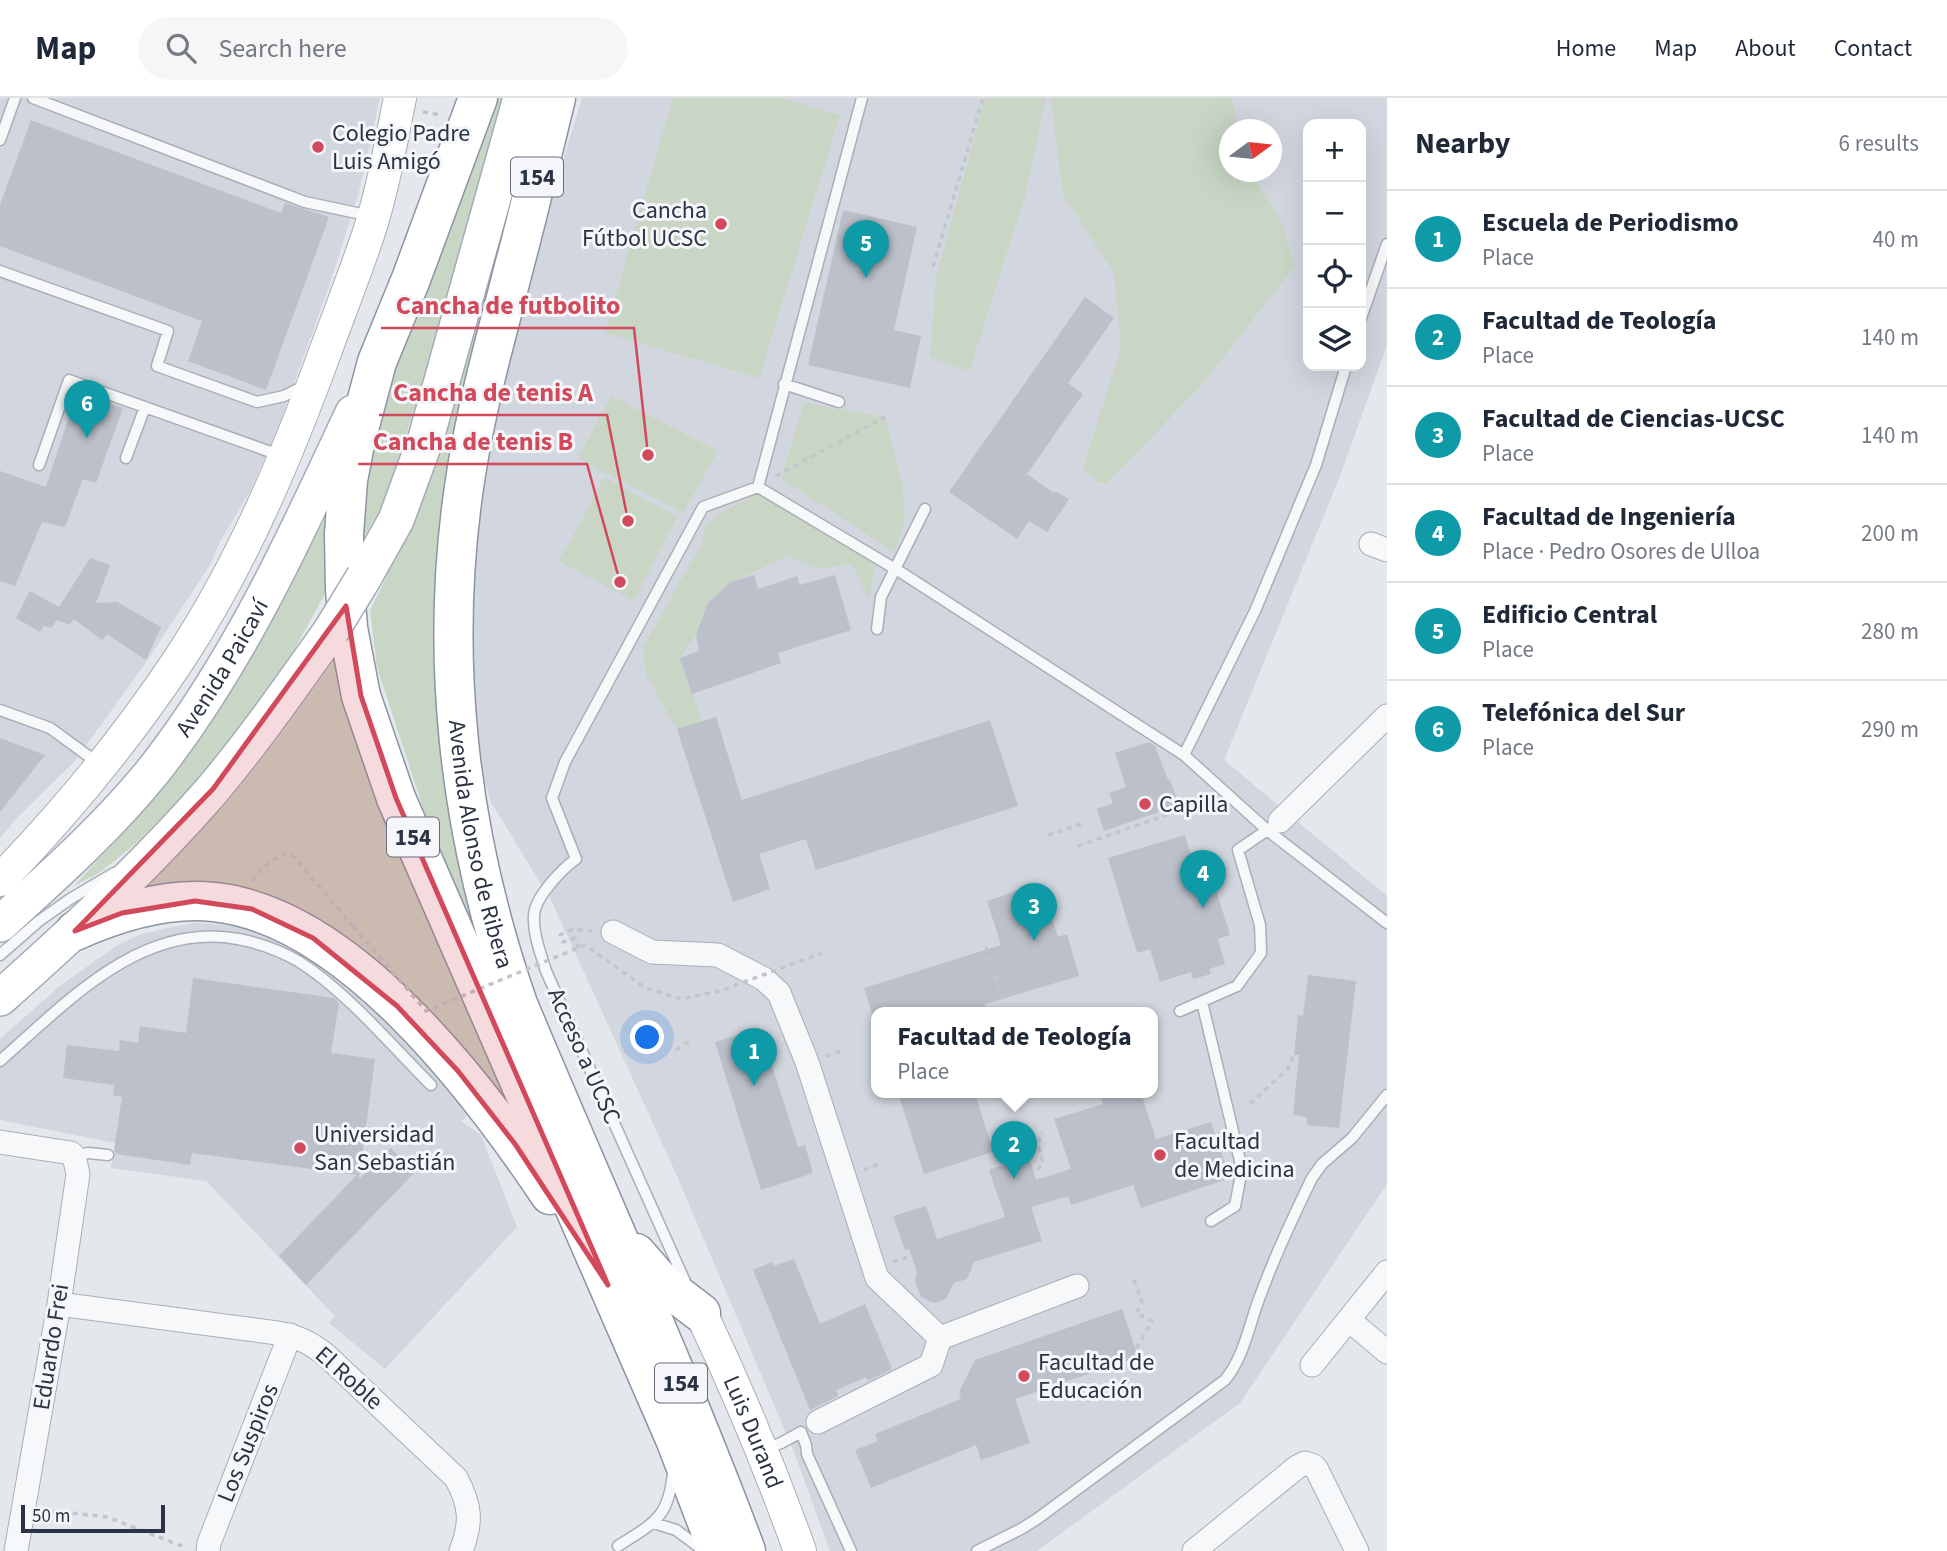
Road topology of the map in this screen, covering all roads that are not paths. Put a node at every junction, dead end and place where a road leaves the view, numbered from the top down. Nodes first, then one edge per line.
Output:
1 (15, 98) edge
2 (33, 98) edge
3 (400, 98) edge
4 (478, 98) edge
5 (862, 98) edge
6 (548, 101) edge
7 (0, 140) edge
8 (373, 216) junction
9 (1387, 243) edge
10 (0, 271) edge
11 (1364, 308) edge
12 (377, 362) junction
13 (1344, 371) edge
14 (315, 380) junction
15 (784, 384) junction
16 (839, 402) dead end
17 (145, 407) junction
18 (285, 457) junction
19 (126, 458) dead end
20 (39, 466) dead end
21 (758, 486) junction
22 (925, 509) dead end
23 (895, 568) junction
24 (877, 629) dead end
25 (0, 710) edge
26 (1387, 716) edge
27 (1184, 755) junction
28 (103, 766) junction
29 (1274, 825) junction
30 (172, 835) junction
31 (0, 880) edge
32 (1387, 923) edge
33 (0, 924) edge
34 (75, 931) junction
35 (606, 932) road end
36 (0, 955) edge
37 (0, 998) edge
38 (1202, 1002) junction
39 (1180, 1011) dead end
40 (0, 1061) edge
41 (430, 1084) dead end
42 (1387, 1095) edge
43 (0, 1142) edge
44 (68, 1153) junction
45 (108, 1155) dead end
46 (609, 1217) junction
47 (1211, 1221) dead end
48 (669, 1272) junction
49 (1387, 1272) edge
50 (608, 1285) junction
51 (1077, 1286) dead end
52 (59, 1304) junction
53 (701, 1313) joint
54 (1349, 1320) junction
55 (290, 1335) junction
56 (940, 1338) junction
57 (1387, 1352) edge
58 (1312, 1365) dead end
59 (818, 1422) dead end
60 (675, 1439) junction
61 (762, 1450) junction
62 (654, 1523) junction
63 (618, 1546) dead end
64 (16, 1551) edge
65 (208, 1551) edge
66 (461, 1551) edge
67 (704, 1551) edge
68 (718, 1551) edge
69 (746, 1551) edge
70 (800, 1551) edge
71 (851, 1551) edge
72 (976, 1551) edge
73 (1195, 1551) edge
74 (1357, 1551) edge

1 - 7 lane
2 - 8 lane
3 - 8 street, Avenida Paicaví
4 - 12 highway, 154
5 - 15 lane
6 - 30 main road, bridge
6 - 46 highway, Avenida Alonso de Ribera / 154
8 - 14 street, Avenida Paicaví
9 - 11 lane
10 - 14 lane
12 - 33 main road, Avenida Paicaví
12 - 50 highway, Avenida Alonso de Ribera / 154
13 - 27 lane
14 - 18 street, Avenida Paicaví
15 - 16 lane
15 - 21 lane
17 - 18 lane
17 - 19 lane
17 - 20 lane
18 - 28 street, Avenida Paicaví
21 - 23 lane
21 - 48 lane, Acceso a UCSC
22 - 23 lane
23 - 24 lane
23 - 27 lane
25 - 28 lane
26 - 29 street
27 - 29 lane
28 - 31 street, Avenida Paicaví
29 - 32 lane
29 - 38 lane
30 - 34 main road
30 - 36 lane
34 - 37 main road
34 - 50 highway
35 - 56 street
38 - 39 lane
38 - 47 lane
40 - 41 lane
42 - 72 lane
43 - 44 street
44 - 45 lane
44 - 52 street, Eduardo Frei
46 - 48 highway
46 - 69 highway, Avenida Alonso de Ribera / 154
48 - 53 highway
49 - 54 street
50 - 60 highway, Avenida Alonso de Ribera / 154
51 - 56 street
52 - 55 street, El Roble
52 - 64 street, Eduardo Frei
53 - 61 street, Luis Durand
54 - 57 street
54 - 58 street
55 - 65 street, Los Suspiros
55 - 66 street, El Roble
56 - 59 street
60 - 62 lane
60 - 68 highway, Avenida Alonso de Ribera / 154
61 - 70 street, Luis Durand
61 - 71 lane
62 - 63 lane
62 - 67 lane
73 - 74 street

